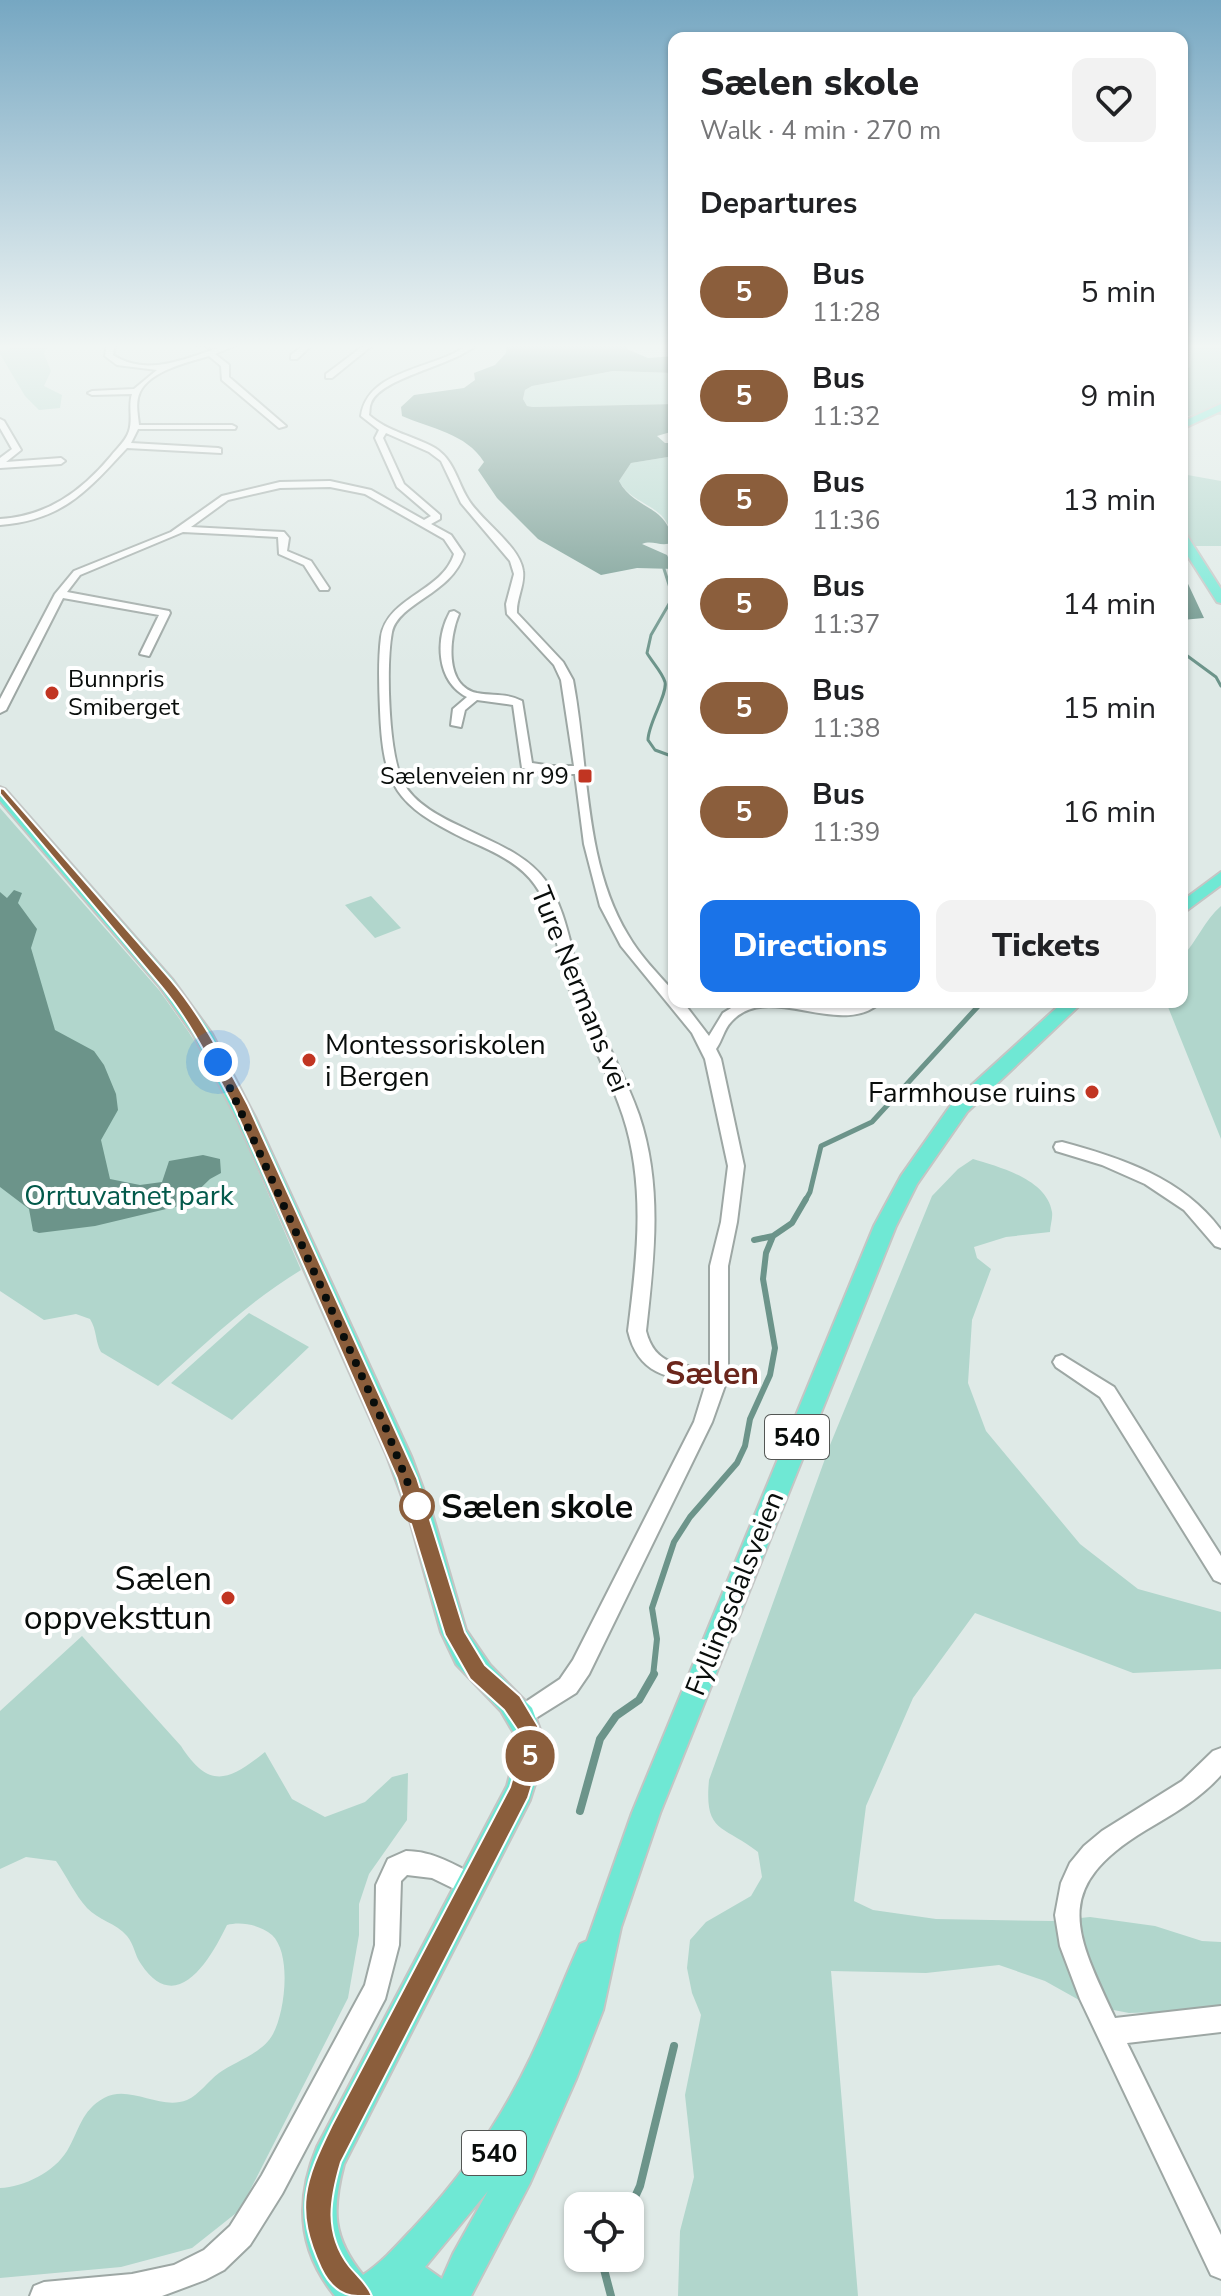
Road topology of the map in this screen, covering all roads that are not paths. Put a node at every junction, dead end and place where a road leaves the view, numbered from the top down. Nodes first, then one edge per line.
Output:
1 (119, 451) edge
2 (386, 451) edge
3 (431, 451) edge
4 (61, 461) dead end
5 (0, 463) edge
6 (0, 523) edge
7 (425, 523) junction
8 (182, 529) junction
9 (1188, 547) edge
10 (324, 588) dead end
11 (60, 594) junction
12 (1221, 599) edge
13 (454, 614) dead end
14 (145, 654) dead end
15 (475, 696) junction
16 (0, 710) edge
17 (457, 725) dead end
18 (580, 770) junction
19 (0, 792) edge
20 (1218, 877) edge
21 (1188, 904) edge
22 (668, 995) edge
23 (679, 1008) edge
24 (740, 1008) edge
25 (812, 1008) edge
26 (858, 1008) edge
27 (1067, 1008) edge
28 (709, 1048) junction
29 (1062, 1147) dead end
30 (1221, 1242) edge
31 (1062, 1362) dead end
32 (719, 1377) junction
33 (1221, 1574) edge
34 (523, 1716) junction
35 (1221, 1759) edge
36 (471, 1885) junction
37 (606, 1927) junction
38 (1221, 2019) edge
39 (1108, 2032) junction
40 (1221, 2265) edge
41 (377, 2288) edge
42 (44, 2296) edge
43 (358, 2296) edge
44 (434, 2296) edge
45 (453, 2296) edge

1 - 6 street
2 - 7 street, Ture Nermans vei
3 - 18 street
4 - 5 street
7 - 8 street, Ture Nermans vei
7 - 32 street, Ture Nermans vei
8 - 10 street, Ture Nermans vei
8 - 11 street, Ture Nermans vei
9 - 12 main road
11 - 14 street
11 - 16 street, Ture Nermans vei
13 - 15 street
15 - 17 street
15 - 18 street
18 - 22 street
19 - 34 main road
20 - 21 main road
23 - 28 street
24 - 28 street
25 - 26 street
27 - 37 main road, Fyllingsdalsveien / 540
28 - 32 street
29 - 30 street
31 - 33 street
32 - 34 street
34 - 36 main road
35 - 39 street
36 - 42 street
36 - 43 main road
37 - 41 main road, Fyllingsdalsveien / 540
37 - 45 main road, Fyllingsdalsveien / 540
38 - 39 street
39 - 40 street
41 - 44 main road, 540

